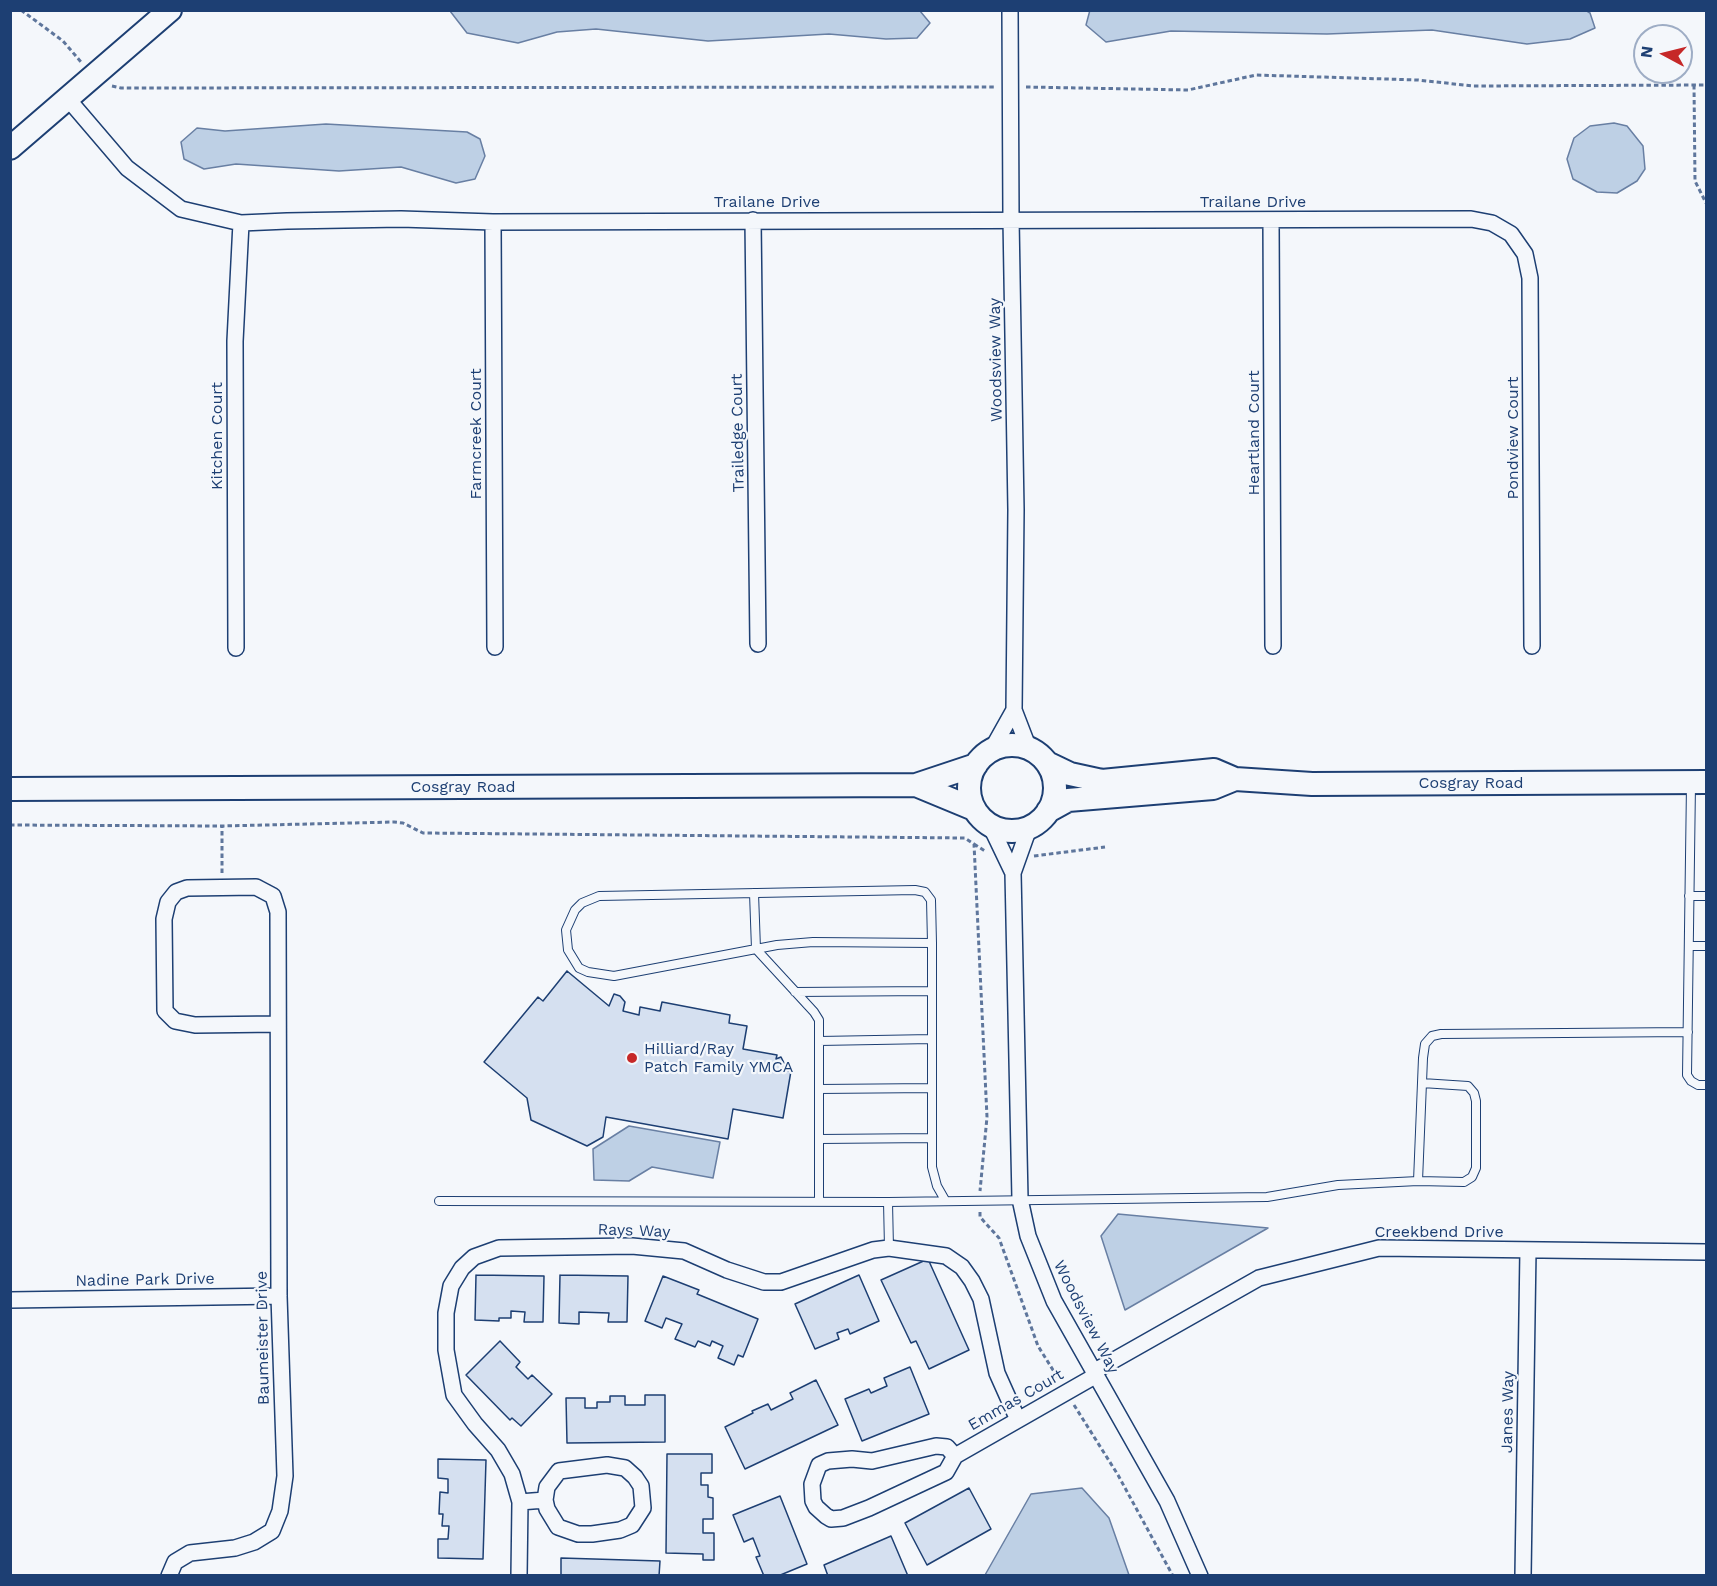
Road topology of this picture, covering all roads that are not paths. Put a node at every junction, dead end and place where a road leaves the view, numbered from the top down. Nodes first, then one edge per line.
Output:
1 (170, 10) edge
2 (1010, 10) edge
3 (68, 99) junction
4 (10, 148) edge
5 (1011, 219) junction
6 (753, 220) junction
7 (1271, 220) junction
8 (493, 222) junction
9 (241, 223) junction
10 (1511, 234) joint
11 (758, 644) dead end
12 (1273, 646) dead end
13 (1532, 646) dead end
14 (495, 647) dead end
15 (236, 648) dead end
16 (1014, 710) junction
17 (1029, 749) junction
18 (983, 758) junction
19 (1047, 764) junction
20 (1235, 779) junction
21 (1699, 782) edge
22 (916, 785) junction
23 (10, 789) edge
24 (974, 809) junction
25 (1048, 811) junction
26 (990, 825) junction
27 (1029, 828) junction
28 (1013, 873) junction
29 (754, 893) junction
30 (1689, 896) junction
31 (1707, 896) edge
32 (932, 943) junction
33 (1689, 946) junction
34 (1707, 946) edge
35 (756, 949) junction
36 (932, 991) junction
37 (795, 992) junction
38 (278, 1024) junction
39 (1688, 1032) junction
40 (932, 1040) junction
41 (819, 1041) junction
42 (1422, 1083) junction
43 (1707, 1085) edge
44 (932, 1088) junction
45 (819, 1089) junction
46 (932, 1138) junction
47 (819, 1139) junction
48 (1418, 1181) junction
49 (1020, 1199) junction
50 (945, 1200) junction
51 (439, 1201) dead end
52 (819, 1201) junction
53 (888, 1202) junction
54 (889, 1248) junction
55 (1528, 1250) junction
56 (1707, 1252) edge
57 (279, 1296) junction
58 (10, 1300) edge
59 (1094, 1374) junction
60 (1018, 1420) junction
61 (954, 1456) junction
62 (545, 1500) junction
63 (520, 1502) junction
64 (170, 1575) edge
65 (519, 1575) edge
66 (1200, 1575) edge
67 (1523, 1575) edge

1 - 3 main road
2 - 5 street, Woodsview Way
3 - 4 main road
3 - 9 street, Trailane Drive
5 - 6 street, Trailane Drive
5 - 7 street, Trailane Drive
5 - 16 street, Woodsview Way
6 - 8 street, Trailane Drive
6 - 11 street, Trailedge Court
7 - 10 street, Trailane Drive
7 - 12 street, Heartland Court
8 - 9 street, Trailane Drive
8 - 14 street, Farmcreek Court
9 - 15 street, Kitchen Court
10 - 13 street, Pondview Court
16 - 17 street, Woodsview Way
16 - 18 street, Woodsview Way
17 - 18 main road
17 - 19 main road
18 - 22 main road, Cosgray Road
18 - 24 main road
19 - 20 main road, Cosgray Road
19 - 25 main road
20 - 21 main road, Cosgray Road
20 - 25 main road, Cosgray Road
21 - 30 lane
22 - 23 main road, Cosgray Road
22 - 24 main road, Cosgray Road
24 - 26 main road
25 - 27 main road
26 - 27 main road
26 - 28 street, Woodsview Way
27 - 28 street, Woodsview Way
28 - 49 street, Woodsview Way
29 - 32 lane
29 - 35 lane
29 - 35 lane
30 - 31 lane
30 - 33 lane
32 - 35 lane
32 - 36 lane
33 - 34 lane
33 - 39 lane
35 - 37 lane
36 - 37 lane
36 - 40 lane
37 - 41 lane
38 - 38 street, Baumeister Drive
38 - 57 street, Baumeister Drive
39 - 42 lane
39 - 43 lane
40 - 41 lane
40 - 44 lane
41 - 45 lane
42 - 48 lane
42 - 48 lane
44 - 45 lane
44 - 46 lane
45 - 47 lane
46 - 47 lane
46 - 50 lane
47 - 52 lane
48 - 49 lane
49 - 50 lane
49 - 59 street, Woodsview Way
50 - 53 lane
51 - 52 lane
52 - 53 lane
53 - 54 lane
54 - 60 street, Rays Way
54 - 63 street, Rays Way
55 - 56 street, Creekbend Drive
55 - 59 street, Creekbend Drive
55 - 67 street, Janes Way
57 - 58 street, Nadine Park Drive
57 - 64 street, Baumeister Drive
59 - 60 street, Emmas Court
59 - 66 street, Woodsview Way
60 - 61 street, Emmas Court
61 - 61 street, Emmas Court
62 - 62 street
62 - 63 street
63 - 65 street, Rays Way

